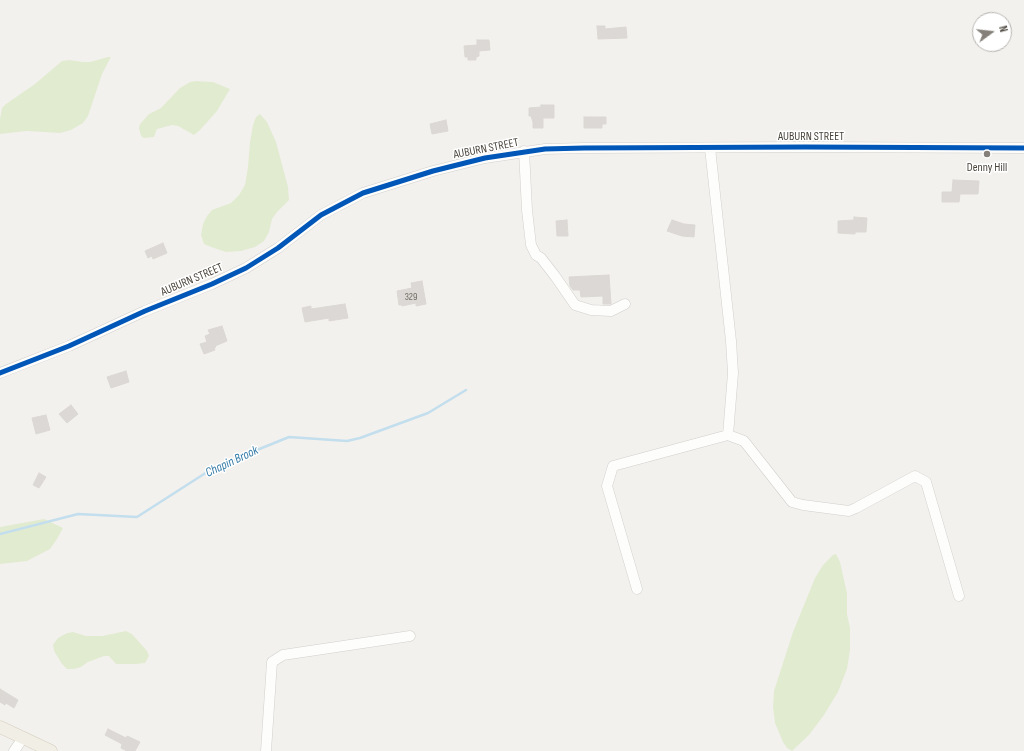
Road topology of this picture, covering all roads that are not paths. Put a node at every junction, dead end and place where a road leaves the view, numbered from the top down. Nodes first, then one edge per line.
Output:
1 (710, 148) junction
2 (1024, 148) edge
3 (524, 151) junction
4 (625, 304) dead end
5 (0, 372) edge
6 (728, 435) junction
7 (637, 589) dead end
8 (959, 596) dead end
9 (410, 636) dead end
10 (0, 727) edge
11 (23, 738) junction
12 (14, 751) edge
13 (51, 751) edge
14 (266, 751) edge

1 - 2 street, AUBURN STREET
1 - 3 street, AUBURN STREET
1 - 6 street
3 - 4 street
3 - 5 street, AUBURN STREET
6 - 7 street
6 - 8 street
9 - 14 street
10 - 11 main road
11 - 12 street
11 - 13 main road

